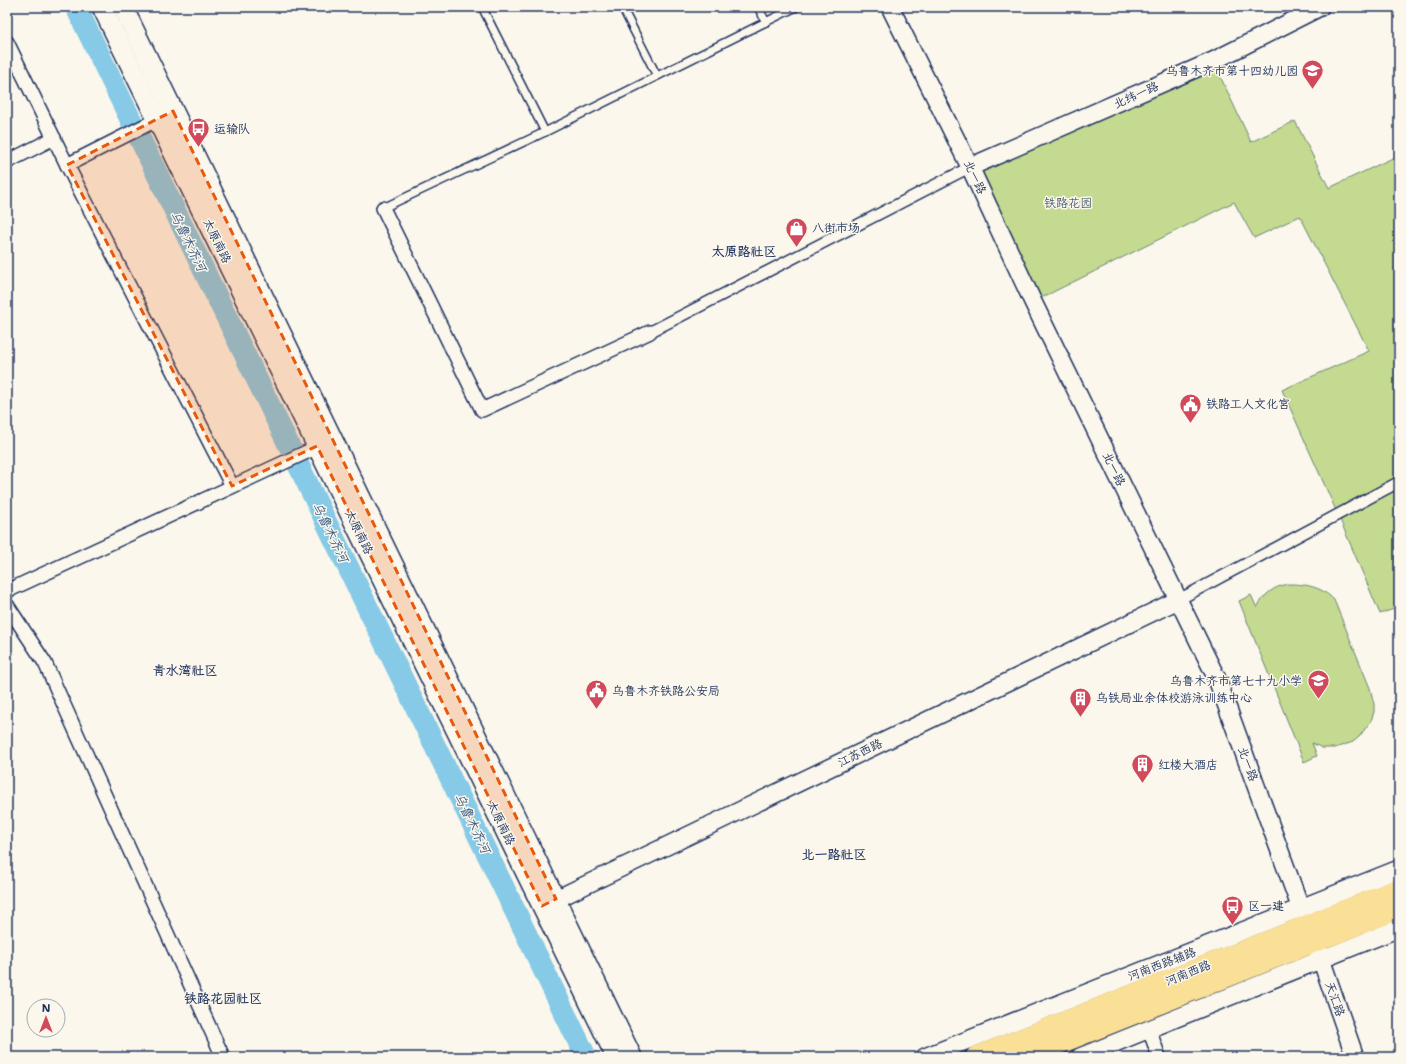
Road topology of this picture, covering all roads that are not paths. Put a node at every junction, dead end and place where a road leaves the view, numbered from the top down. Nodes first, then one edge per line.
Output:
1 (102, 7) edge
2 (123, 7) edge
3 (482, 7) edge
4 (622, 7) edge
5 (758, 7) edge
6 (796, 7) edge
7 (890, 7) edge
8 (1320, 7) edge
9 (766, 22) junction
10 (7, 42) edge
11 (657, 76) junction
12 (159, 118) junction
13 (545, 132) junction
14 (54, 138) junction
15 (7, 162) edge
16 (67, 165) junction
17 (970, 167) junction
18 (383, 208) joint
19 (650, 332) joint
20 (318, 446) junction
21 (1399, 482) edge
22 (232, 486) junction
23 (7, 592) edge
24 (1178, 600) junction
25 (7, 604) edge
26 (1399, 869) edge
27 (1399, 889) edge
28 (549, 903) junction
29 (1399, 908) edge
30 (1399, 928) edge
31 (1311, 934) junction
32 (1149, 1029) junction
33 (223, 1057) edge
34 (616, 1057) edge
35 (632, 1057) edge
36 (925, 1057) edge
37 (976, 1057) edge
38 (1025, 1057) edge
39 (1080, 1057) edge
40 (1159, 1057) edge
41 (1355, 1057) edge

1 - 12 main road, 太原南路
2 - 12 main road
3 - 13 lane
4 - 11 lane
5 - 9 lane
6 - 9 lane
7 - 17 street, 北一路
8 - 17 street, 北纬一路
9 - 11 lane
10 - 14 street
11 - 13 lane
12 - 16 street
12 - 20 main road, 太原南路
13 - 18 lane
14 - 15 street
14 - 16 street
16 - 22 street
17 - 19 street
17 - 24 street, 北一路
18 - 19 street
20 - 22 street
20 - 28 main road, 太原南路
21 - 24 street
22 - 23 street
24 - 28 street, 江苏西路
24 - 31 street, 北一路
25 - 33 street
26 - 31 street, 河南西路辅路
27 - 31 main road, 河南西路
28 - 34 main road, 太原南路
28 - 35 main road
29 - 31 main road, 河南西路
30 - 31 street, 河南西路辅路
31 - 32 street, 河南西路辅路
31 - 36 street, 河南西路辅路
31 - 37 main road, 河南西路
31 - 38 main road, 河南西路
31 - 41 street, 天汇路
32 - 39 street, 河南西路辅路
32 - 40 street

